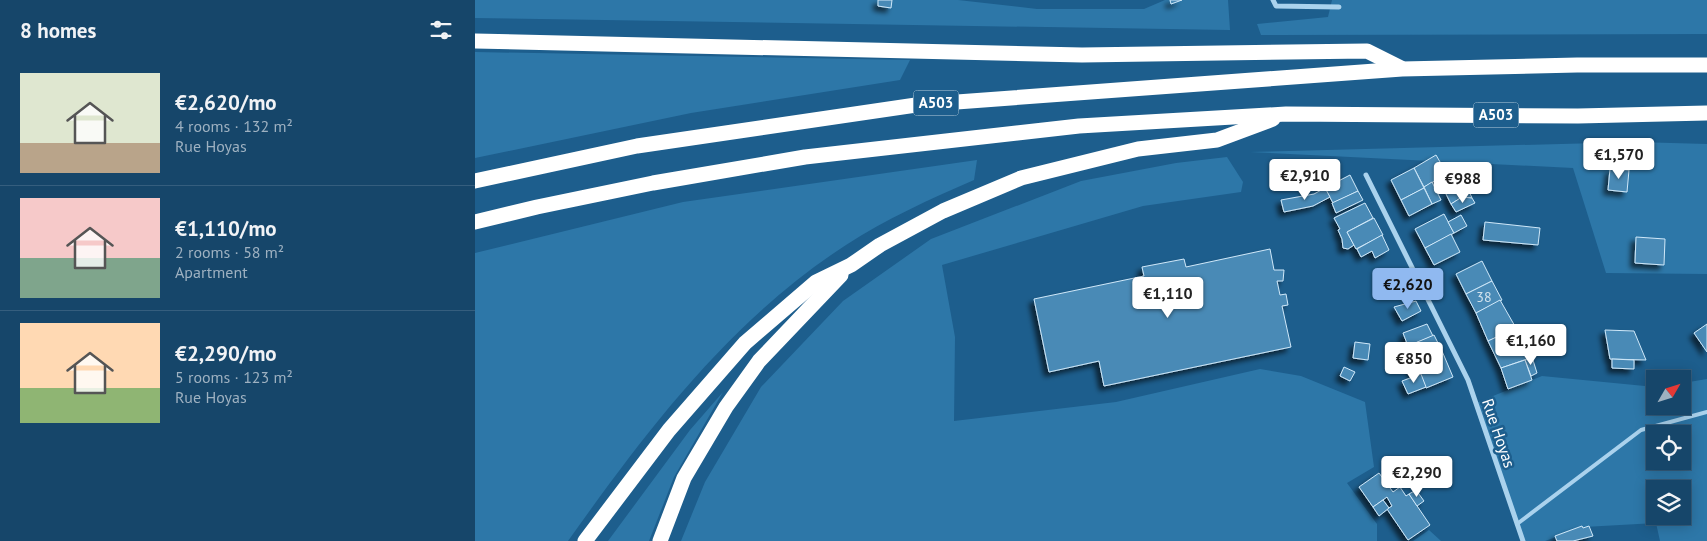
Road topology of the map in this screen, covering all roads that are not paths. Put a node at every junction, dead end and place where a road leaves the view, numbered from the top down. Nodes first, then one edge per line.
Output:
1 (1273, 0) edge
2 (1339, 7) dead end
3 (475, 41) edge
4 (1707, 65) edge
5 (1403, 69) junction
6 (1286, 114) junction
7 (1707, 114) edge
8 (1366, 175) dead end
9 (475, 181) edge
10 (475, 222) edge
11 (851, 265) junction
12 (1707, 412) edge
13 (1517, 524) junction
14 (585, 541) edge
15 (660, 541) edge
16 (1523, 541) edge

1 - 2 street
3 - 5 highway
4 - 5 highway, A503
5 - 9 highway, A503
6 - 7 highway, A503
6 - 10 highway, A503
6 - 11 highway
8 - 13 street, Rue Hoyas
11 - 14 highway
11 - 15 highway
12 - 13 lane
13 - 16 street, Rue Hoyas

